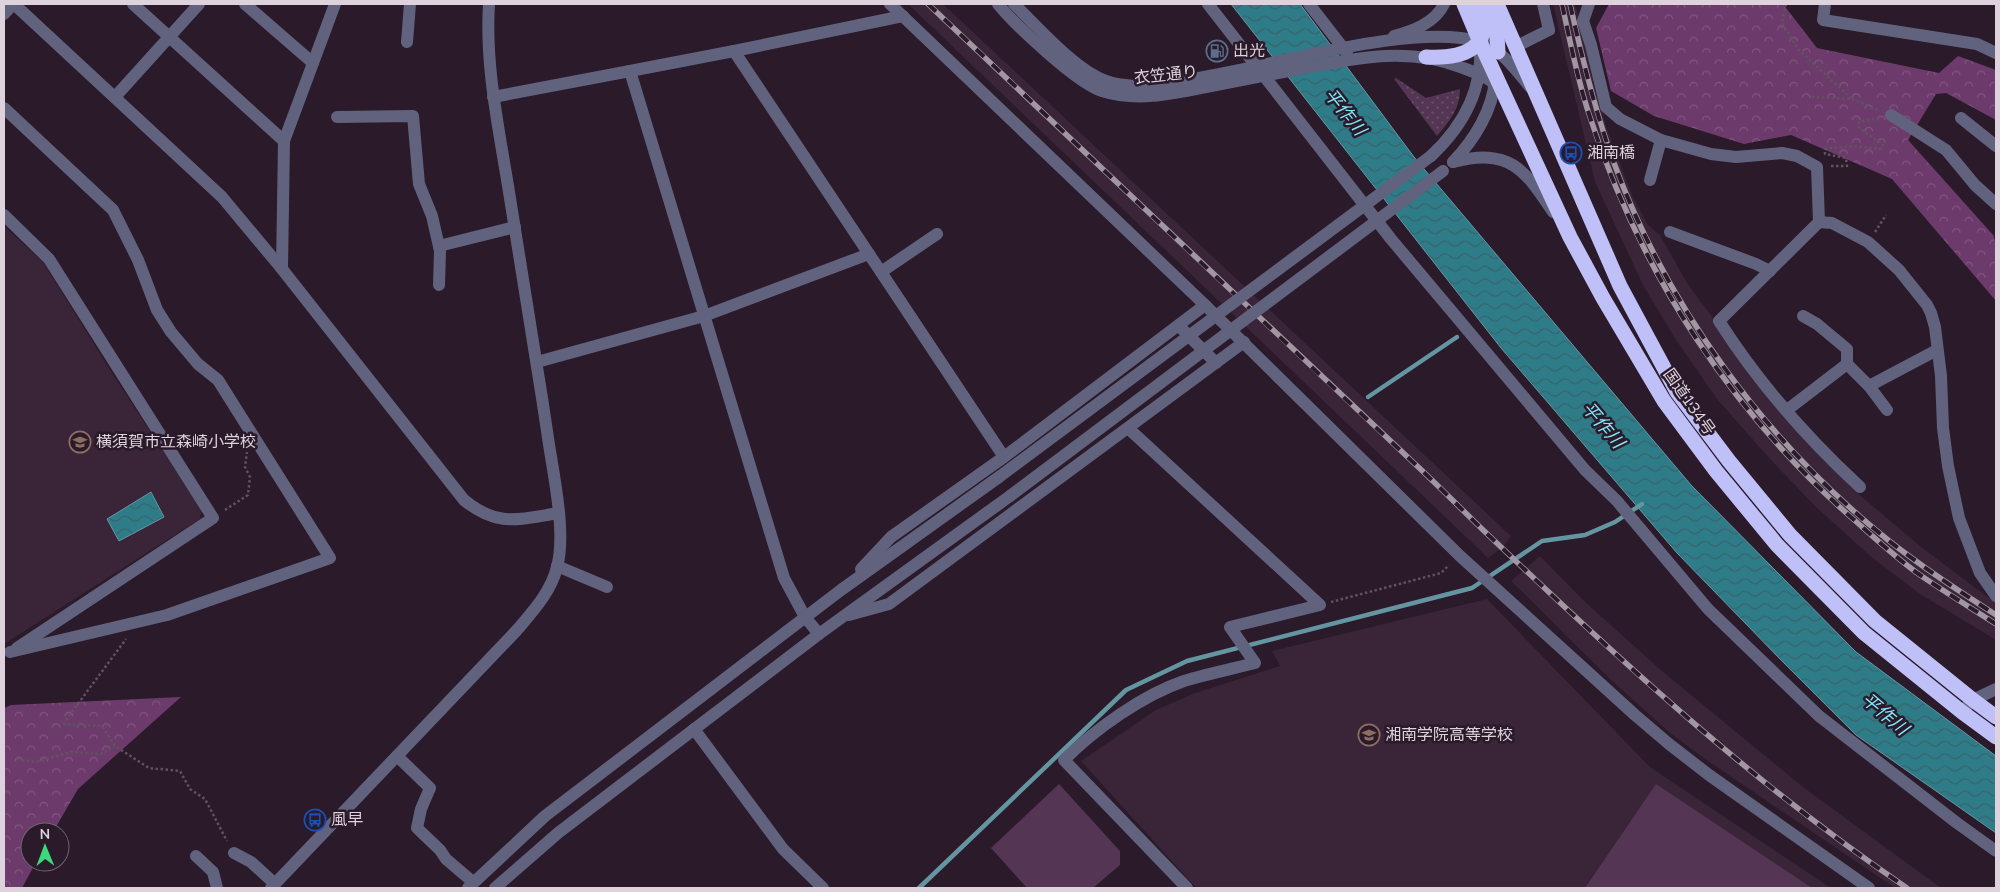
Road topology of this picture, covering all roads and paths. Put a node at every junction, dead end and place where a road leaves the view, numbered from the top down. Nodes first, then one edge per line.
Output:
1 (13, 4) edge
2 (133, 4) edge
3 (199, 4) edge
4 (245, 4) edge
5 (335, 4) edge
6 (410, 4) edge
7 (489, 4) edge
8 (890, 4) edge
9 (998, 4) edge
10 (1014, 4) edge
11 (1208, 4) edge
12 (1309, 4) edge
13 (1444, 4) edge
14 (1464, 4) edge
15 (1478, 4) edge
16 (1488, 4) edge
17 (1498, 4) edge
18 (1543, 4) edge
19 (1589, 4) edge
20 (1786, 4) edge
21 (1825, 4) edge
22 (4, 14) edge
23 (903, 16) junction
24 (169, 36) junction
25 (407, 42) dead end
26 (1480, 42) junction
27 (1516, 46) junction
28 (734, 51) junction
29 (1498, 52) junction
30 (1346, 53) junction
31 (1996, 53) edge
32 (1426, 57) junction
33 (313, 63) junction
34 (1265, 70) junction
35 (630, 71) junction
36 (1479, 74) junction
37 (1495, 80) junction
38 (115, 97) junction
39 (493, 97) junction
40 (1812, 97) dead end
41 (1852, 99) junction
42 (4, 108) edge
43 (1545, 111) junction
44 (1891, 115) junction
45 (337, 117) dead end
46 (1961, 118) dead end
47 (1661, 140) junction
48 (284, 141) junction
49 (1996, 146) edge
50 (1453, 162) junction
51 (1817, 167) junction
52 (1650, 180) dead end
53 (1996, 204) edge
54 (4, 215) edge
55 (1886, 215) dead end
56 (1819, 222) junction
57 (515, 227) junction
58 (1670, 232) dead end
59 (937, 234) dead end
60 (1570, 237) junction
61 (1868, 242) junction
62 (439, 246) junction
63 (869, 254) junction
64 (282, 269) junction
65 (881, 272) junction
66 (1770, 272) junction
67 (439, 284) dead end
68 (1205, 305) junction
69 (704, 316) junction
70 (1804, 316) dead end
71 (1179, 325) junction
72 (1244, 342) junction
73 (1937, 350) junction
74 (537, 362) junction
75 (1216, 363) junction
76 (1848, 364) junction
77 (1869, 386) junction
78 (1786, 410) junction
79 (1887, 410) dead end
80 (1129, 429) junction
81 (249, 430) junction
82 (1004, 457) junction
83 (1860, 486) dead end
84 (559, 513) junction
85 (213, 518) junction
86 (1460, 556) junction
87 (557, 566) junction
88 (607, 587) dead end
89 (841, 590) junction
90 (1996, 596) edge
91 (1320, 605) junction
92 (805, 617) junction
93 (840, 618) junction
94 (126, 626) junction
95 (818, 634) junction
96 (7, 654) edge
97 (1996, 689) edge
98 (1973, 700) junction
99 (1962, 712) junction
100 (1996, 717) edge
101 (694, 728) junction
102 (1996, 737) edge
103 (115, 746) junction
104 (397, 756) junction
105 (17, 759) dead end
106 (1996, 851) edge
107 (234, 853) joint
108 (196, 856) dead end
109 (471, 885) edge
110 (273, 886) edge
111 (218, 888) edge
112 (495, 888) edge
113 (823, 888) edge
114 (1187, 888) edge
115 (1869, 888) edge

1 - 22 street
1 - 38 street
2 - 24 street
3 - 24 street
4 - 33 street
5 - 33 street
6 - 25 street
7 - 39 street
8 - 23 street
9 - 34 street, 衣笠通り
10 - 34 street, 衣笠通り
11 - 34 street
12 - 30 street
13 - 30 street, 衣笠通り
14 - 26 highway, 国道134号
15 - 26 highway
16 - 29 highway
17 - 27 highway, 国道134号
18 - 27 street
19 - 47 street
20 - 41 path
21 - 31 street
23 - 28 street
23 - 68 street
24 - 38 street
24 - 48 street
26 - 29 street, 衣笠通り
26 - 30 street, 衣笠通り
26 - 32 highway
26 - 36 street
26 - 37 highway, 国道134号
27 - 43 highway, 国道134号
28 - 35 street
28 - 63 street
29 - 37 street
29 - 43 street, 衣笠通り
30 - 32 street, 衣笠通り
30 - 34 street, 衣笠通り
32 - 36 street, 衣笠通り
33 - 48 street
34 - 106 street
35 - 39 street
35 - 69 street
36 - 37 street, 衣笠通り
36 - 89 street, bridge
37 - 50 street
37 - 60 highway, 国道134号
38 - 64 street
39 - 57 street
40 - 41 path
41 - 44 path
42 - 81 street
43 - 98 highway, 国道134号
44 - 51 path
44 - 53 street
45 - 62 street
46 - 49 street
47 - 51 street
47 - 52 street
48 - 64 street
50 - 60 street
50 - 93 street, bridge
51 - 56 street
54 - 85 street
55 - 61 path
56 - 61 street
56 - 66 street
57 - 62 street
57 - 74 street
58 - 66 street
59 - 65 street
60 - 99 highway, 国道134号
61 - 73 street
62 - 67 street
63 - 65 street
63 - 69 street
64 - 84 street
65 - 82 street
66 - 78 street
68 - 71 street
68 - 72 street
69 - 74 street
69 - 92 street
70 - 76 street
71 - 75 street
71 - 82 street
72 - 75 street
72 - 86 street
73 - 77 street
73 - 90 street
74 - 84 street
75 - 80 street
76 - 77 street
76 - 78 street
77 - 79 street
78 - 83 street
80 - 91 street
80 - 93 street
81 - 85 path
81 - 94 street
82 - 89 street
84 - 87 street
85 - 96 street
86 - 91 path
86 - 115 street
87 - 88 street
87 - 104 street
89 - 92 street
91 - 114 street
92 - 95 street
92 - 109 street
93 - 95 street
94 - 96 street
94 - 103 path
95 - 101 street
97 - 98 street
98 - 99 street
98 - 100 highway, 国道134号
99 - 102 highway, 国道134号
101 - 112 street
101 - 113 street
103 - 105 path
103 - 107 path
104 - 109 street
104 - 110 street
107 - 110 street
108 - 111 street

